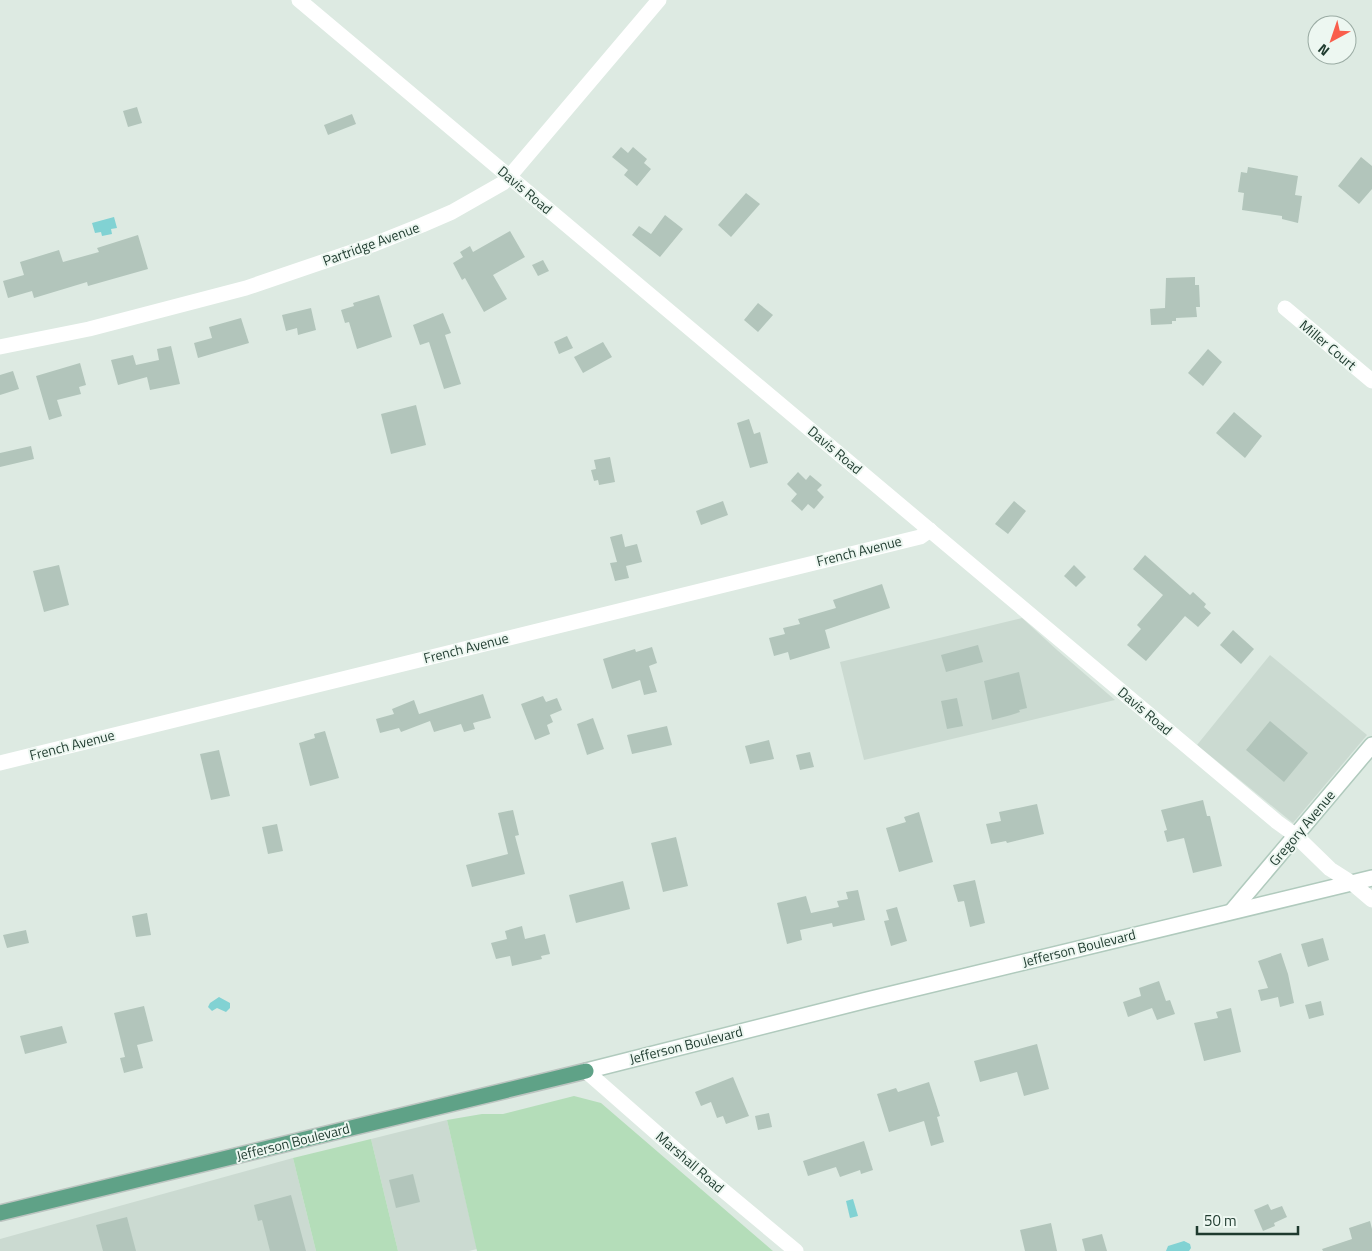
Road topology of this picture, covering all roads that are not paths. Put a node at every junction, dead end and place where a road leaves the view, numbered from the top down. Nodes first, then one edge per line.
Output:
1 (299, 0) edge
2 (659, 0) edge
3 (509, 177) junction
4 (1285, 308) dead end
5 (0, 347) edge
6 (1372, 381) edge
7 (930, 530) junction
8 (1372, 745) edge
9 (0, 763) edge
10 (1296, 835) junction
11 (1372, 878) edge
12 (1352, 883) junction
13 (1372, 900) edge
14 (1232, 911) junction
15 (593, 1069) junction
16 (0, 1213) edge
17 (796, 1251) edge

1 - 3 street, Davis Road
2 - 3 street, Partridge Avenue
3 - 5 street, Partridge Avenue
3 - 7 street, Davis Road
4 - 6 street, Miller Court
7 - 9 street, French Avenue
7 - 10 street, Davis Road
8 - 10 street, Gregory Avenue
10 - 12 street, Davis Road
10 - 14 street, Gregory Avenue
11 - 12 street, Jefferson Boulevard
12 - 13 street, Davis Road
12 - 14 street, Jefferson Boulevard
14 - 15 street, Jefferson Boulevard
15 - 16 main road, Jefferson Boulevard
15 - 17 street, Marshall Road

